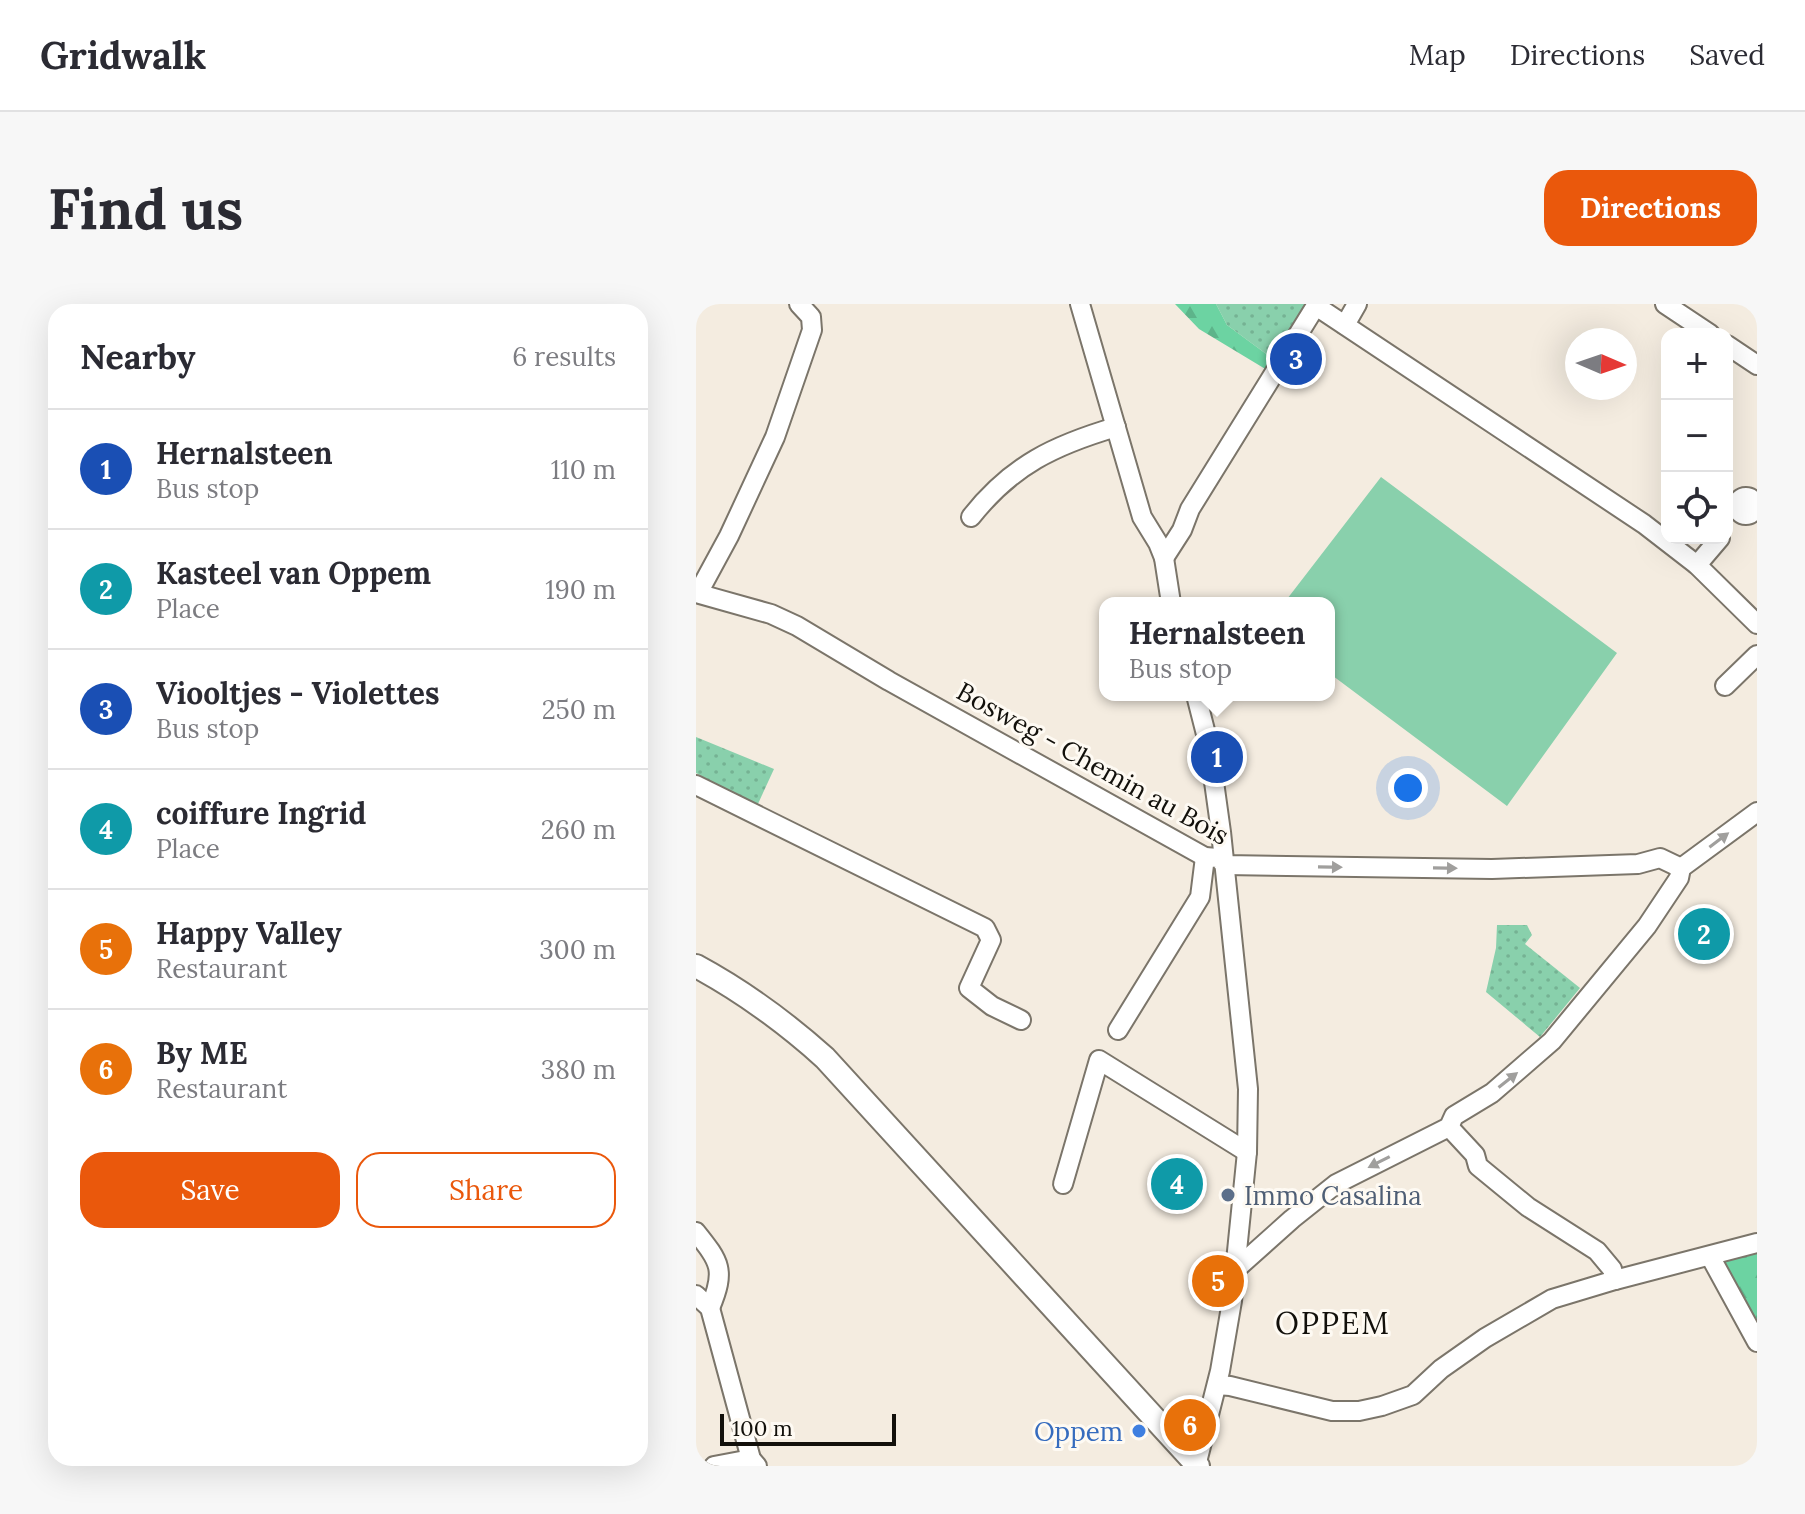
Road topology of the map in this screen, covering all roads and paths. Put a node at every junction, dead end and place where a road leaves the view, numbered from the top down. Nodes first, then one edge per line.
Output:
1 (799, 304) edge
2 (1080, 304) edge
3 (1357, 304) edge
4 (1665, 304) edge
5 (1317, 305) edge
6 (1345, 325) junction
7 (1701, 328) edge
8 (1733, 349) edge
9 (1757, 365) edge
10 (1116, 427) junction
11 (1740, 514) dead end
12 (971, 517) dead end
13 (1733, 523) edge
14 (1715, 544) edge
15 (1161, 550) junction
16 (1697, 565) junction
17 (696, 590) edge
18 (1170, 597) edge
19 (1757, 624) edge
20 (1757, 655) edge
21 (1725, 686) dead end
22 (1198, 701) edge
23 (696, 785) edge
24 (1757, 812) edge
25 (1205, 857) junction
26 (1225, 865) junction
27 (1681, 868) junction
28 (696, 966) edge
29 (1021, 1020) dead end
30 (1118, 1030) dead end
31 (1449, 1127) junction
32 (1247, 1152) junction
33 (1063, 1184) dead end
34 (696, 1232) edge
35 (1757, 1243) edge
36 (1710, 1256) junction
37 (1235, 1270) junction
38 (1615, 1280) junction
39 (703, 1302) edge
40 (1757, 1342) edge
41 (1217, 1385) junction
42 (754, 1462) edge
43 (714, 1466) edge
44 (1197, 1466) edge

1 - 17 street
2 - 10 street
3 - 6 street
4 - 7 street
5 - 6 street
5 - 15 street
6 - 16 street
8 - 9 street
10 - 12 street
10 - 15 street
11 - 13 street
14 - 16 street
15 - 18 street
16 - 19 street
17 - 25 street, Bosweg - Chemin au Bois
20 - 21 street
22 - 26 street
23 - 29 street
27 -> 24 street
25 - 26 street, Bosweg - Chemin au Bois
25 - 30 street
26 -> 27 street, Bosweg - Chemin au Bois
26 - 32 street
31 -> 27 street
28 - 44 main road
31 -> 37 street
31 - 38 street
32 - 33 street
32 - 37 street
34 - 39 street
35 - 36 street
36 - 38 street
36 - 40 street
37 - 41 street
38 - 41 street
39 - 42 street
41 - 44 street
42 - 43 street

